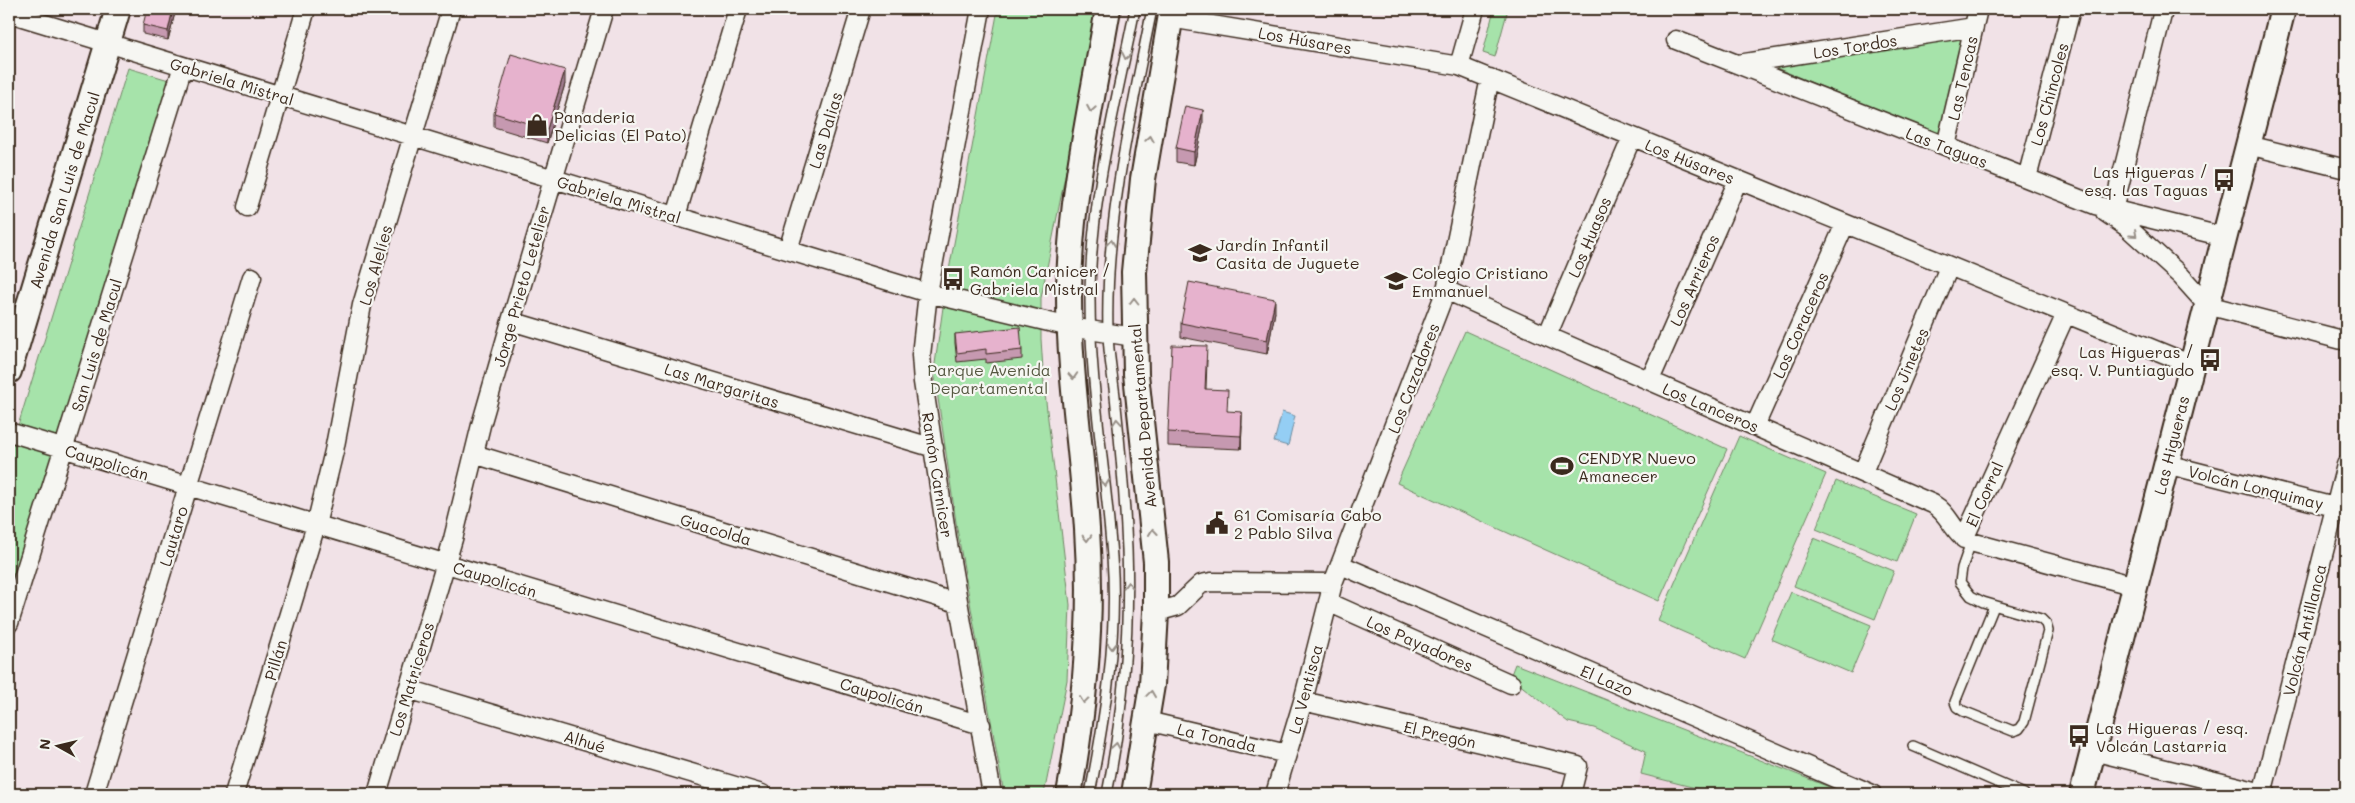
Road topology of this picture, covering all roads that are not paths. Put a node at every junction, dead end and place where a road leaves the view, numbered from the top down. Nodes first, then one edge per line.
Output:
1 (118, 9) edge
2 (306, 9) edge
3 (451, 9) edge
4 (604, 9) edge
5 (738, 9) edge
6 (861, 9) edge
7 (981, 9) edge
8 (1108, 9) edge
9 (1136, 9) edge
10 (1475, 9) edge
11 (1978, 9) edge
12 (2071, 9) edge
13 (2283, 9) edge
14 (1164, 12) edge
15 (2163, 12) dead end
16 (9, 13) edge
17 (1974, 26) junction
18 (1676, 40) dead end
19 (108, 43) junction
20 (1737, 64) junction
21 (183, 66) junction
22 (1459, 66) junction
23 (1490, 78) junction
24 (281, 96) junction
25 (413, 136) junction
26 (1632, 137) junction
27 (2248, 145) junction
28 (1946, 146) junction
29 (2346, 169) edge
30 (2027, 178) junction
31 (553, 179) junction
32 (1738, 180) junction
33 (2095, 206) junction
34 (247, 207) dead end
35 (2113, 210) junction
36 (676, 216) junction
37 (1845, 224) junction
38 (2224, 237) junction
39 (788, 250) junction
40 (1949, 267) junction
41 (252, 277) dead end
42 (1446, 290) junction
43 (928, 293) junction
44 (2207, 305) junction
45 (2066, 314) junction
46 (511, 321) junction
47 (1090, 330) junction
48 (1547, 336) junction
49 (1134, 337) junction
50 (2346, 341) edge
51 (2192, 366) junction
52 (9, 371) edge
53 (1650, 380) junction
54 (1755, 426) junction
55 (9, 432) edge
56 (64, 448) junction
57 (934, 448) junction
58 (474, 454) junction
59 (2166, 464) junction
60 (2346, 465) edge
61 (1863, 472) junction
62 (188, 486) junction
63 (2341, 508) edge
64 (316, 525) junction
65 (1967, 541) junction
66 (445, 564) junction
67 (1342, 566) junction
68 (1333, 584) junction
69 (2135, 586) junction
70 (1328, 602) junction
71 (957, 603) junction
72 (1994, 606) junction
73 (1156, 612) junction
74 (9, 623) edge
75 (1511, 684) dead end
76 (408, 689) junction
77 (1303, 701) junction
78 (1147, 721) junction
79 (981, 725) junction
80 (1913, 746) dead end
81 (2093, 751) junction
82 (1287, 754) junction
83 (94, 794) edge
84 (234, 794) edge
85 (377, 794) edge
86 (762, 794) edge
87 (992, 794) edge
88 (1069, 794) edge
89 (1090, 794) edge
90 (1107, 794) edge
91 (1134, 794) edge
92 (1275, 794) edge
93 (1571, 794) edge
94 (1872, 794) edge
95 (2024, 794) edge
96 (2082, 794) edge
97 (2264, 794) edge

1 - 19 main road, Avenida San Luis de Macul
2 - 24 street
3 - 25 street, Los Alelíes
4 - 31 street, Jorge Prieto Letelier
5 - 36 street
6 - 39 street, Las Dalias
7 - 43 street, Ramón Carnicer
8 -> 47 main road
9 -> 47 lane
10 - 22 street
11 - 17 street, Las Tencas
12 - 30 street, Los Chincoles
13 - 27 main road, Las Higueras
14 - 22 street, Los Húsares
47 -> 14 lane
49 -> 14 main road, Avenida Departamental
15 - 35 street
16 - 19 street, Gabriela Mistral
17 - 20 street, Los Tordos
17 - 28 street, Las Tencas
18 - 20 street, Las Taguas
19 - 21 street, Gabriela Mistral
19 - 52 main road, Avenida San Luis de Macul
20 - 28 street, Las Taguas
21 - 24 street, Gabriela Mistral
21 - 56 street, San Luis de Macul
22 - 23 street, Los Húsares
23 - 26 street, Los Húsares
23 - 42 street, Los Cazadores
24 - 25 street, Gabriela Mistral
24 - 34 street
25 - 31 street, Gabriela Mistral
25 - 64 street, Los Alelíes
26 - 32 street, Los Húsares
26 - 48 street, Los Huasos
27 - 29 street
27 - 38 main road, Las Higueras
28 - 30 street, Las Taguas
30 - 33 street, Las Taguas
31 - 36 street, Gabriela Mistral
31 - 46 street, Jorge Prieto Letelier
32 - 37 street, Los Húsares
32 - 53 street, Los Arrieros
33 - 35 street, Las Taguas
33 -> 44 street
35 - 38 street, Las Taguas
36 - 39 street, Gabriela Mistral
37 - 40 street, Los Húsares
37 - 54 street, Los Coraceros
38 - 44 main road, Las Higueras
39 - 43 street, Gabriela Mistral
40 - 45 street, Los Húsares
40 - 61 street, Los Jinetes
41 - 62 street, Lautaro
42 - 48 street, Los Lanceros
42 - 67 street, Los Cazadores
43 - 47 street, Gabriela Mistral
43 - 57 street, Ramón Carnicer
44 - 50 street
44 - 51 main road, Las Higueras
45 - 51 street, Los Húsares
45 - 65 street, El Corral
46 - 57 street, Las Margaritas
46 - 58 street, Jorge Prieto Letelier
47 - 49 street, Gabriela Mistral
47 -> 88 main road
47 -> 89 lane
90 -> 47 lane
48 - 53 street, Los Lanceros
73 -> 49 main road, Avenida Departamental
51 - 59 main road, Las Higueras
53 - 54 street, Los Lanceros
54 - 61 street, Los Lanceros
55 - 56 street, Caupolicán
56 - 62 street, Caupolicán
56 - 74 street, San Luis de Macul
57 - 71 street, Ramón Carnicer
58 - 66 street, Jorge Prieto Letelier
58 - 71 street, Guacolda
59 - 63 street, Volcán Lonquimay
59 - 69 main road, Las Higueras
60 - 63 street, Volcán Antillanca
61 - 65 street, Los Lanceros
62 - 64 street, Caupolicán
62 - 83 street, Lautaro
63 - 97 street, Volcán Antillanca
64 - 66 street, Caupolicán
64 - 84 street, Pillán
65 - 69 street, El Corral
65 - 72 lane
66 - 76 street, Los Matriceros
66 - 79 street, Caupolicán
67 - 68 street, Los Cazadores
67 - 94 street, El Lazo
68 - 70 street, La Ventisca
68 - 73 street
69 - 81 main road, Las Higueras
70 - 75 street, Los Payadores
70 - 77 street, La Ventisca
71 - 79 street, Ramón Carnicer
72 - 72 lane
78 -> 73 main road, Avenida Departamental
76 - 85 street, Los Matriceros
76 - 86 street, Alhué
77 - 82 street, La Ventisca
77 - 93 street, El Pregón
78 - 82 street, La Tonada
78 - 91 main road, Avenida Departamental
79 - 87 street, Ramón Carnicer
80 - 95 lane
81 - 96 main road, Las Higueras
81 - 97 street
82 - 92 street, La Ventisca

